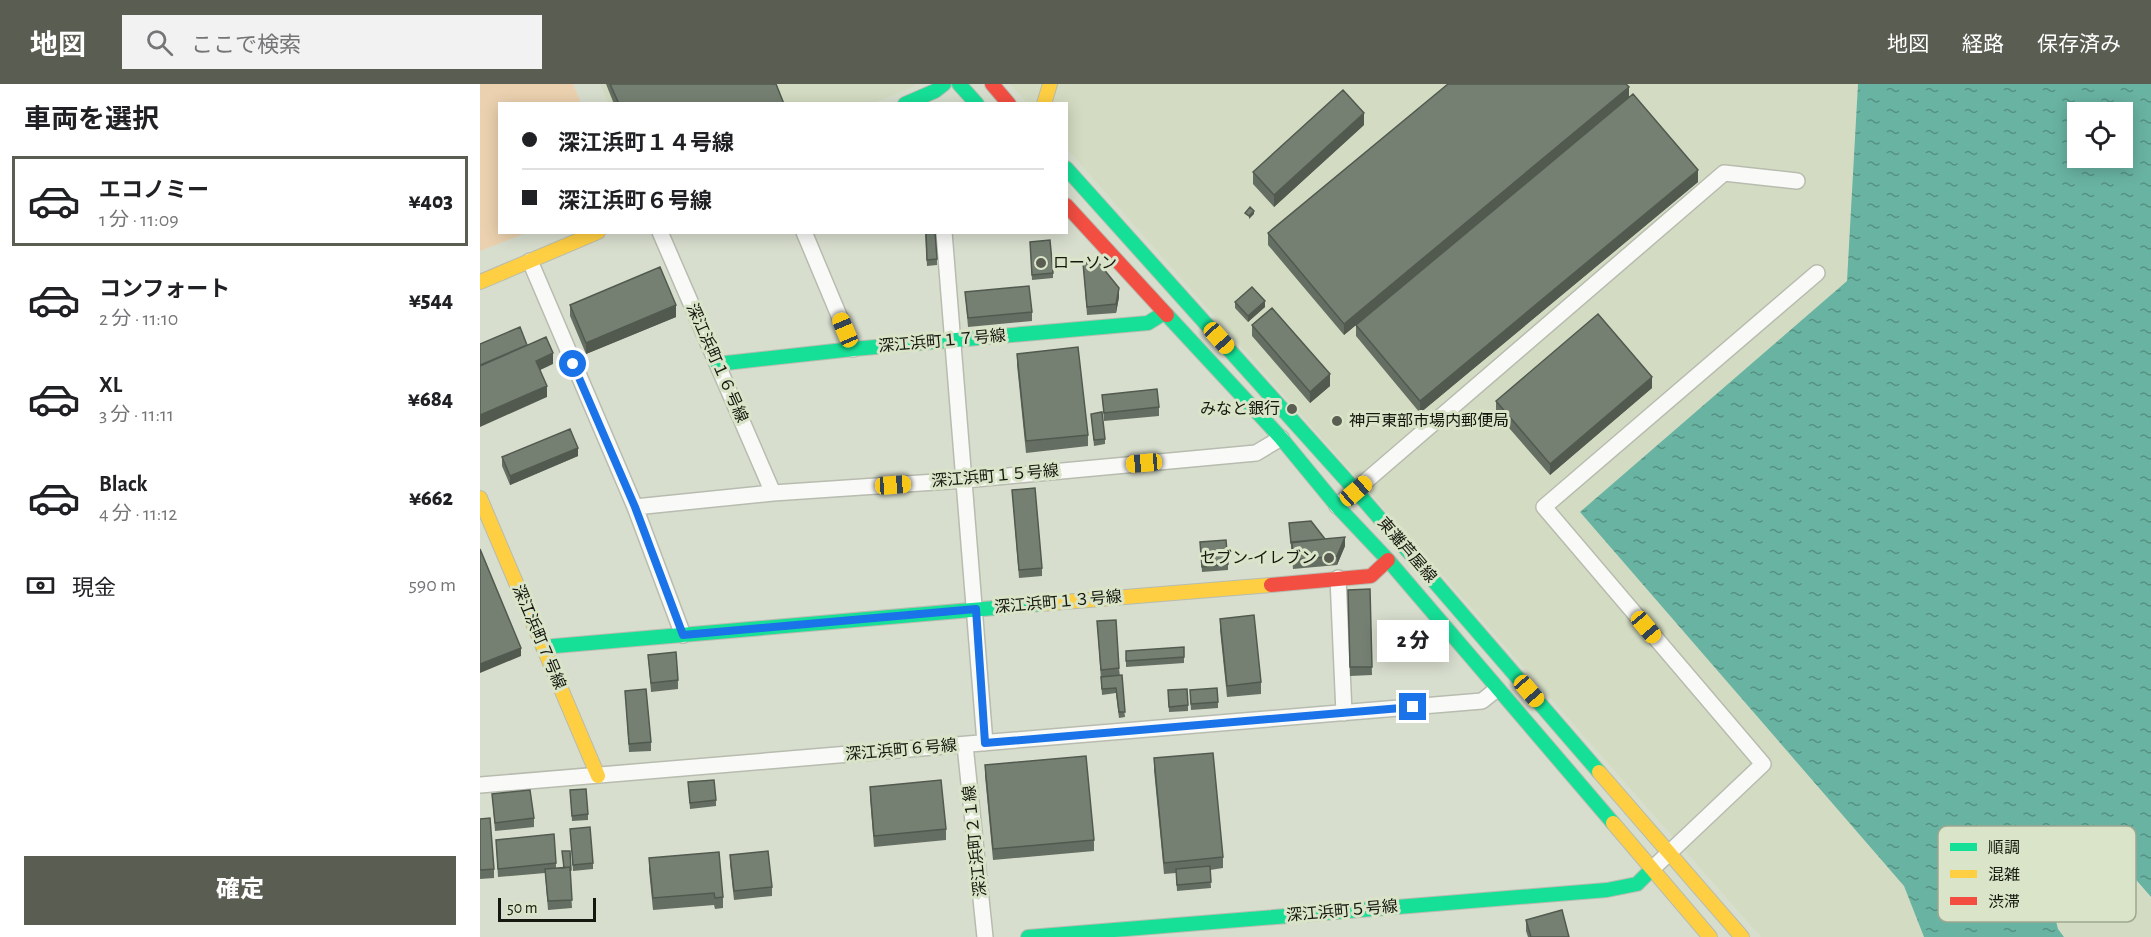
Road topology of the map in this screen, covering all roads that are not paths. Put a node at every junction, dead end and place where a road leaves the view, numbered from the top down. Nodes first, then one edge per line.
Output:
1 (944, 84) edge
2 (959, 84) edge
3 (992, 84) edge
4 (1050, 84) edge
5 (910, 102) edge
6 (975, 102) edge
7 (1007, 102) edge
8 (1045, 102) edge
9 (1068, 170) edge
10 (1797, 181) dead end
11 (1068, 207) edge
12 (593, 234) edge
13 (661, 234) edge
14 (805, 234) edge
15 (944, 234) edge
16 (530, 261) junction
17 (1817, 273) dead end
18 (480, 282) edge
19 (1164, 313) junction
20 (953, 340) junction
21 (853, 349) junction
22 (717, 364) junction
23 (1281, 438) junction
24 (965, 480) junction
25 (1356, 491) junction
26 (773, 493) junction
27 (480, 498) edge
28 (1337, 506) junction
29 (635, 507) junction
30 (1388, 560) junction
31 (1338, 578) junction
32 (976, 609) junction
33 (683, 635) junction
34 (543, 647) junction
35 (1497, 689) junction
36 (1344, 713) junction
37 (985, 743) junction
38 (965, 745) junction
39 (598, 776) junction
40 (480, 785) edge
41 (1669, 852) junction
42 (1651, 870) junction
43 (1115, 933) edge
44 (985, 937) edge
45 (1028, 937) edge
46 (1710, 937) edge
47 (1742, 937) edge

1 - 5 street
2 - 6 street
3 - 7 street
4 - 8 street
9 - 25 street, 東灘芦屋線
10 - 25 street
11 - 19 street, 東灘芦屋線
12 - 16 street
13 - 22 street, 深江浜町１６号線
14 - 21 street
15 - 20 street
16 - 18 street
16 - 29 street
17 - 41 street
19 - 20 street, 深江浜町１７号線
19 - 23 street, 東灘芦屋線
20 - 21 street, 深江浜町１７号線
20 - 24 street
21 - 22 street, 深江浜町１７号線
22 - 26 street, 深江浜町１６号線
23 - 24 street, 深江浜町１５号線
23 - 28 street, 東灘芦屋線
24 - 26 street, 深江浜町１５号線
24 - 32 street
25 - 28 street
25 - 41 street, 東灘芦屋線
26 - 29 street, 深江浜町１５号線
27 - 34 street, 深江浜町７号線
28 - 30 street, 東灘芦屋線
29 - 33 street
30 - 31 street, 深江浜町１３号線
30 - 35 street, 東灘芦屋線
31 - 32 street, 深江浜町１３号線
31 - 36 street
32 - 33 street, 深江浜町１３号線
32 - 37 street
33 - 34 street, 深江浜町１３号線
34 - 39 street, 深江浜町７号線
35 - 36 street, 深江浜町６号線
35 - 42 street, 東灘芦屋線
36 - 37 street, 深江浜町６号線
37 - 38 street, 深江浜町６号線
38 - 39 street, 深江浜町６号線
38 - 44 street, 深江浜町２１線
39 - 40 street, 深江浜町６号線
41 - 42 street
41 - 47 street, 東灘芦屋線
42 - 43 street, 深江浜町５号線
42 - 46 street, 東灘芦屋線
43 - 45 street, 深江浜町５号線

